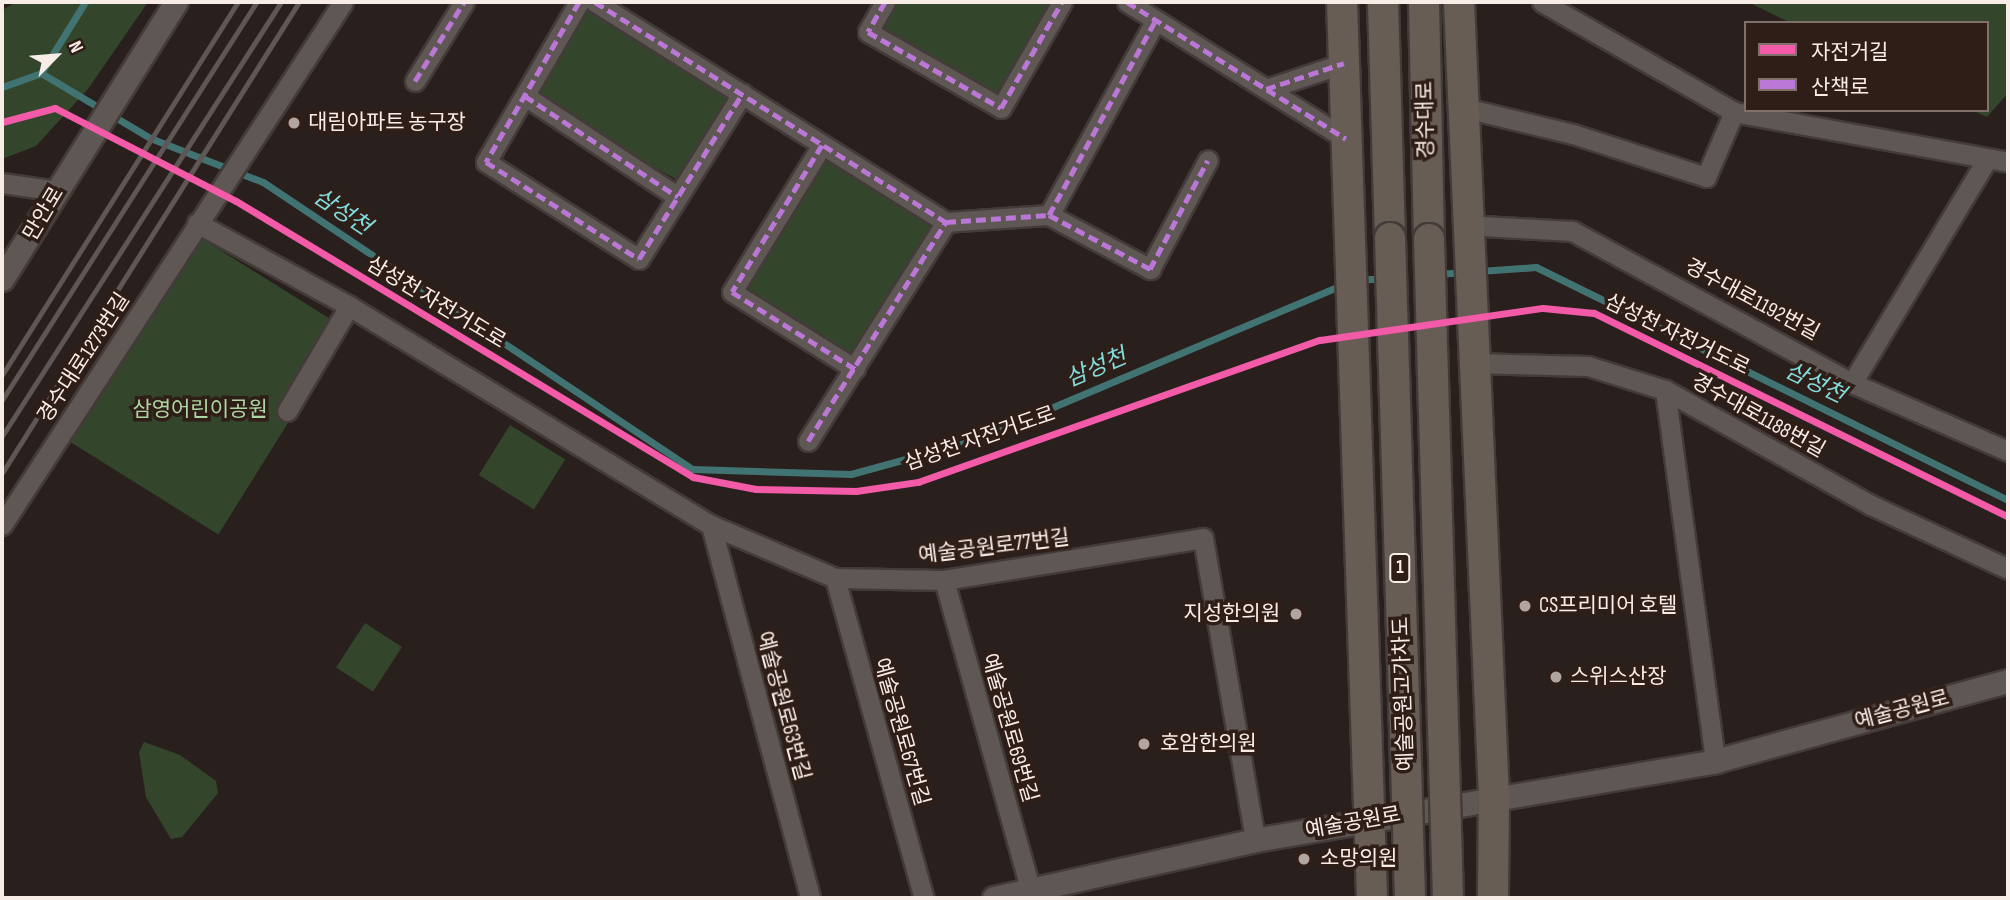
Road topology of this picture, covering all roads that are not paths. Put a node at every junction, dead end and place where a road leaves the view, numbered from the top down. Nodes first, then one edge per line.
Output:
1 (176, 2) edge
2 (343, 2) edge
3 (464, 2) edge
4 (579, 2) edge
5 (595, 2) edge
6 (885, 2) edge
7 (1062, 2) edge
8 (1126, 2) edge
9 (1342, 2) edge
10 (1383, 2) edge
11 (1424, 2) edge
12 (1459, 2) edge
13 (1542, 2) edge
14 (1155, 22) junction
15 (1344, 63) junction
16 (415, 80) dead end
17 (1266, 89) junction
18 (742, 94) junction
19 (524, 96) junction
20 (1461, 107) junction
21 (1734, 112) junction
22 (1346, 139) junction
23 (822, 145) junction
24 (1987, 159) junction
25 (1208, 160) dead end
26 (2008, 162) edge
27 (2, 183) edge
28 (58, 191) junction
29 (678, 197) junction
30 (1049, 215) junction
31 (200, 219) junction
32 (946, 222) junction
33 (1466, 230) junction
34 (1391, 238) joint
35 (1429, 239) joint
36 (2, 279) edge
37 (349, 306) junction
38 (1470, 350) junction
39 (855, 369) junction
40 (1852, 383) junction
41 (1665, 390) junction
42 (286, 411) dead end
43 (808, 441) dead end
44 (2008, 451) edge
45 (711, 525) junction
46 (2, 526) edge
47 (2008, 569) edge
48 (835, 578) junction
49 (944, 580) junction
50 (2008, 681) edge
51 (1715, 761) junction
52 (1494, 797) junction
53 (1368, 821) junction
54 (1255, 840) junction
55 (1031, 893) edge
56 (810, 898) edge
57 (924, 898) edge
58 (994, 898) edge
59 (1373, 898) edge
60 (1409, 898) edge
61 (1448, 898) edge
62 (1493, 898) edge

1 - 28 street, 만안로
2 - 31 street, 경수대로1273번길
3 - 16 street
4 - 19 street
5 - 18 street
6 - 7 street
8 - 14 street
9 - 15 main road
10 - 34 main road, 경수대로 / 1
11 - 35 main road, 경수대로 / 1
12 - 20 main road
13 - 21 street
14 - 17 street
14 - 30 street
15 - 17 street
15 - 22 main road
17 - 22 street
18 - 23 street
18 - 29 street
19 - 29 street
19 - 29 street
20 - 21 street
20 - 33 main road
21 - 24 street
22 - 53 main road
23 - 32 street
23 - 39 street
24 - 26 street
24 - 40 street
25 - 30 street
27 - 28 street
28 - 36 street, 만안로
30 - 32 street
31 - 37 street, 예술공원로77번길
31 - 46 street, 경수대로1273번길
32 - 39 street
33 - 38 main road
33 - 40 street, 경수대로1192번길
34 - 60 main road, 예술공원고가차도 / 1, bridge
35 - 61 main road, 예술공원고가차도 / 1, bridge
37 - 42 street
37 - 45 street, 예술공원로77번길
38 - 41 street, 경수대로1188번길
38 - 52 main road
39 - 43 street
40 - 44 street, 경수대로1192번길
41 - 47 street, 경수대로1188번길
41 - 51 street
45 - 48 street, 예술공원로77번길
45 - 56 street, 예술공원로63번길
48 - 49 street, 예술공원로77번길
48 - 57 street, 예술공원로67번길
49 - 54 street, 예술공원로77번길
49 - 55 street, 예술공원로69번길
50 - 51 street, 예술공원로
51 - 52 street, 예술공원로
52 - 53 street, 예술공원로
52 - 62 main road
53 - 54 street, 예술공원로
53 - 59 main road
54 - 55 street, 예술공원로
55 - 58 street, 예술공원로

